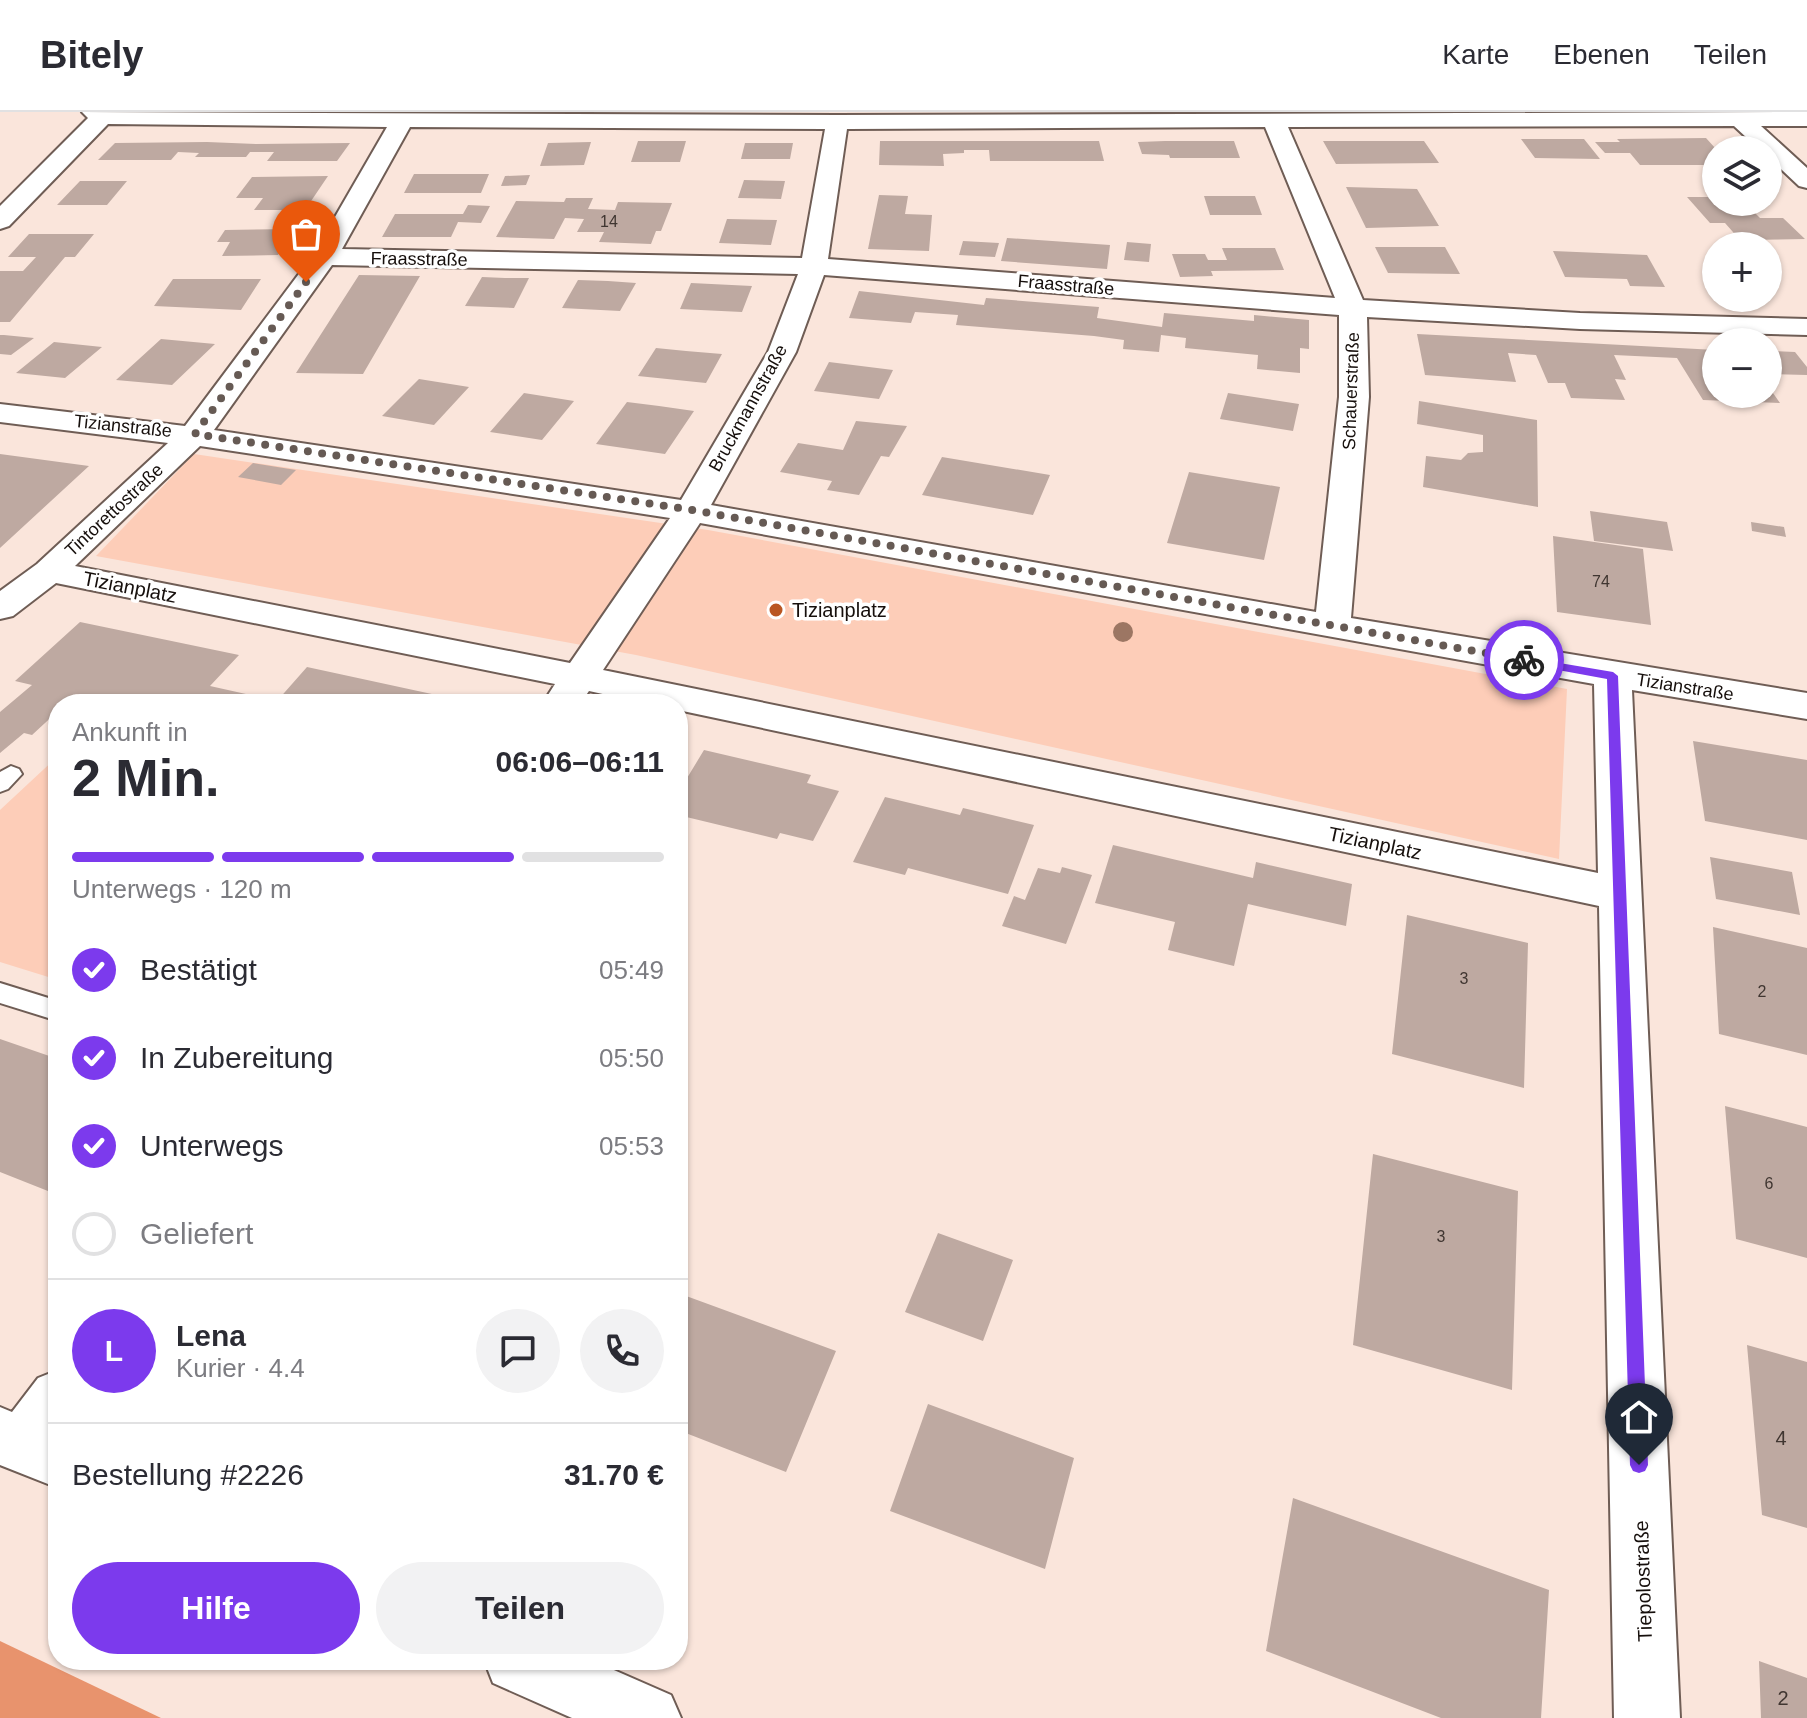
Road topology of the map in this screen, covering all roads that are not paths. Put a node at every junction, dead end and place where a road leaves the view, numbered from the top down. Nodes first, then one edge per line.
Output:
1 (98, 114) edge
2 (1740, 119) junction
3 (1807, 119) edge
4 (402, 121) junction
5 (837, 122) junction
6 (1274, 122) junction
7 (1807, 181) edge
8 (0, 221) edge
9 (325, 257) junction
10 (814, 266) junction
11 (1353, 308) junction
12 (1807, 327) edge
13 (0, 413) edge
14 (195, 434) junction
15 (692, 510) junction
16 (49, 571) junction
17 (0, 608) edge
18 (1332, 627) junction
19 (1613, 676) junction
20 (570, 690) edge
21 (591, 694) edge
22 (1807, 706) edge
23 (688, 713) edge
24 (1621, 894) junction
25 (0, 993) edge
26 (48, 1008) edge
27 (48, 1413) edge
28 (27, 1446) edge
29 (539, 1670) edge
30 (648, 1718) edge
31 (1647, 1718) edge

1 - 4 street
1 - 8 street
2 - 3 street
2 - 6 street
2 - 7 street
4 - 5 street
4 - 9 street, Tintorettostraße
5 - 6 street
5 - 10 street, Bruckmannstraße
6 - 11 street, Schauerstraße
9 - 10 street, Fraasstraße
9 - 14 street, Tintorettostraße
10 - 11 street, Fraasstraße
10 - 15 street, Bruckmannstraße
11 - 12 street, Fraasstraße
11 - 18 street, Schauerstraße
13 - 14 street, Tizianstraße
14 - 15 street, Tizianstraße
14 - 16 street, Tintorettostraße
15 - 18 street, Tizianstraße
15 - 20 street, Bruckmannstraße
16 - 17 street, Tintorettostraße
16 - 20 street, Tizianplatz
18 - 19 street, Tizianstraße
19 - 22 street, Tizianstraße
19 - 24 street, Tiepolostraße
20 - 21 street, Tizianplatz
23 - 24 street, Tizianplatz
24 - 31 street, Tiepolostraße
25 - 26 lane
27 - 28 street
29 - 30 street

